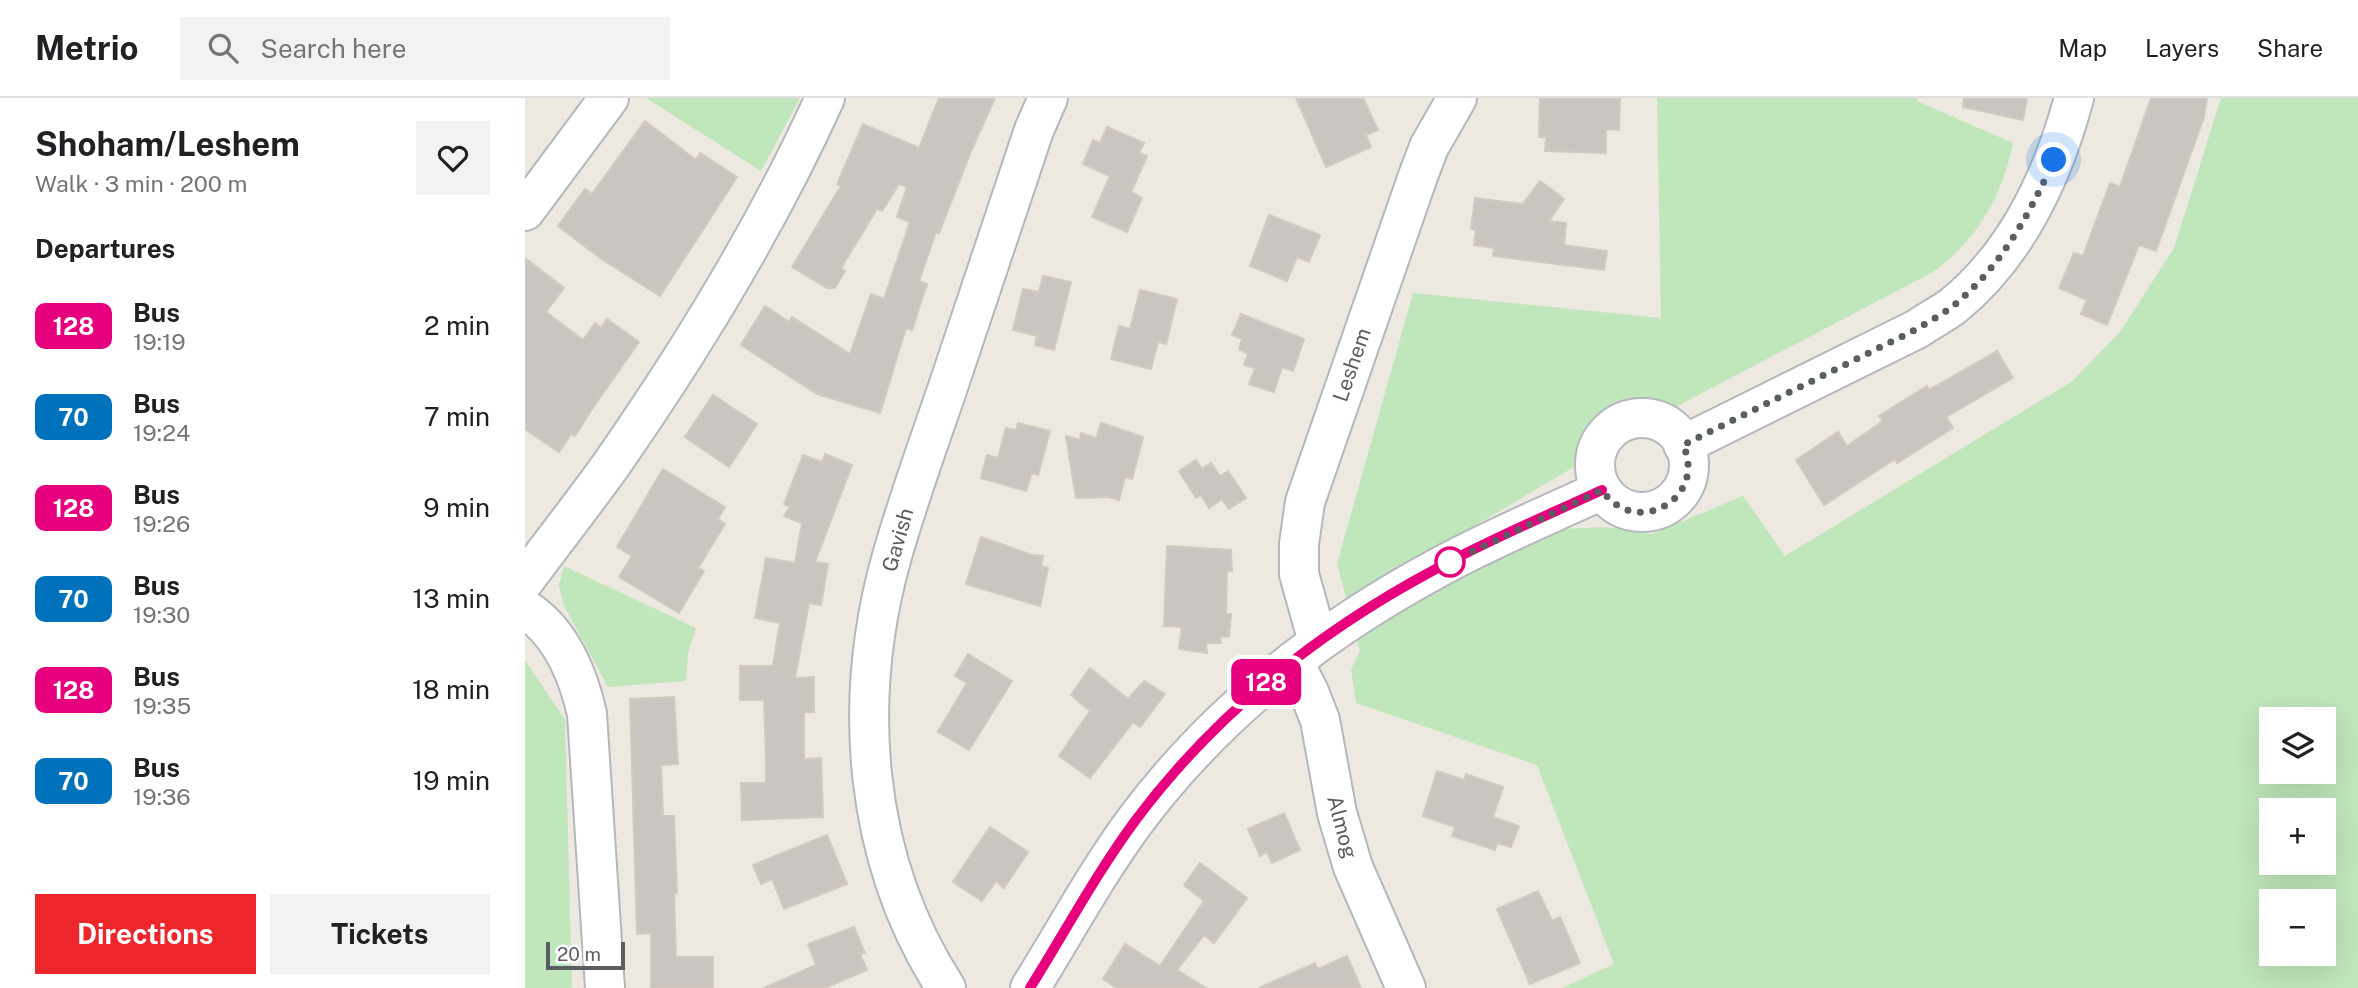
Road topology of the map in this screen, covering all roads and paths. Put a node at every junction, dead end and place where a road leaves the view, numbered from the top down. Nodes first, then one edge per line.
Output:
1 (609, 98) edge
2 (825, 98) edge
3 (1048, 98) edge
4 (1457, 98) edge
5 (2074, 98) edge
6 (525, 211) edge
7 (1683, 445) junction
8 (1602, 490) junction
9 (525, 580) edge
10 (525, 609) edge
11 (1305, 652) junction
12 (605, 988) edge
13 (946, 988) edge
14 (1030, 988) edge
15 (1406, 988) edge

1 - 6 street
2 - 9 street
3 - 13 street, Gavish
4 - 11 street, Leshem
5 - 7 street
7 - 8 street
7 - 8 street
8 - 11 street
10 - 12 street
11 - 14 street
11 - 15 street, Almog

